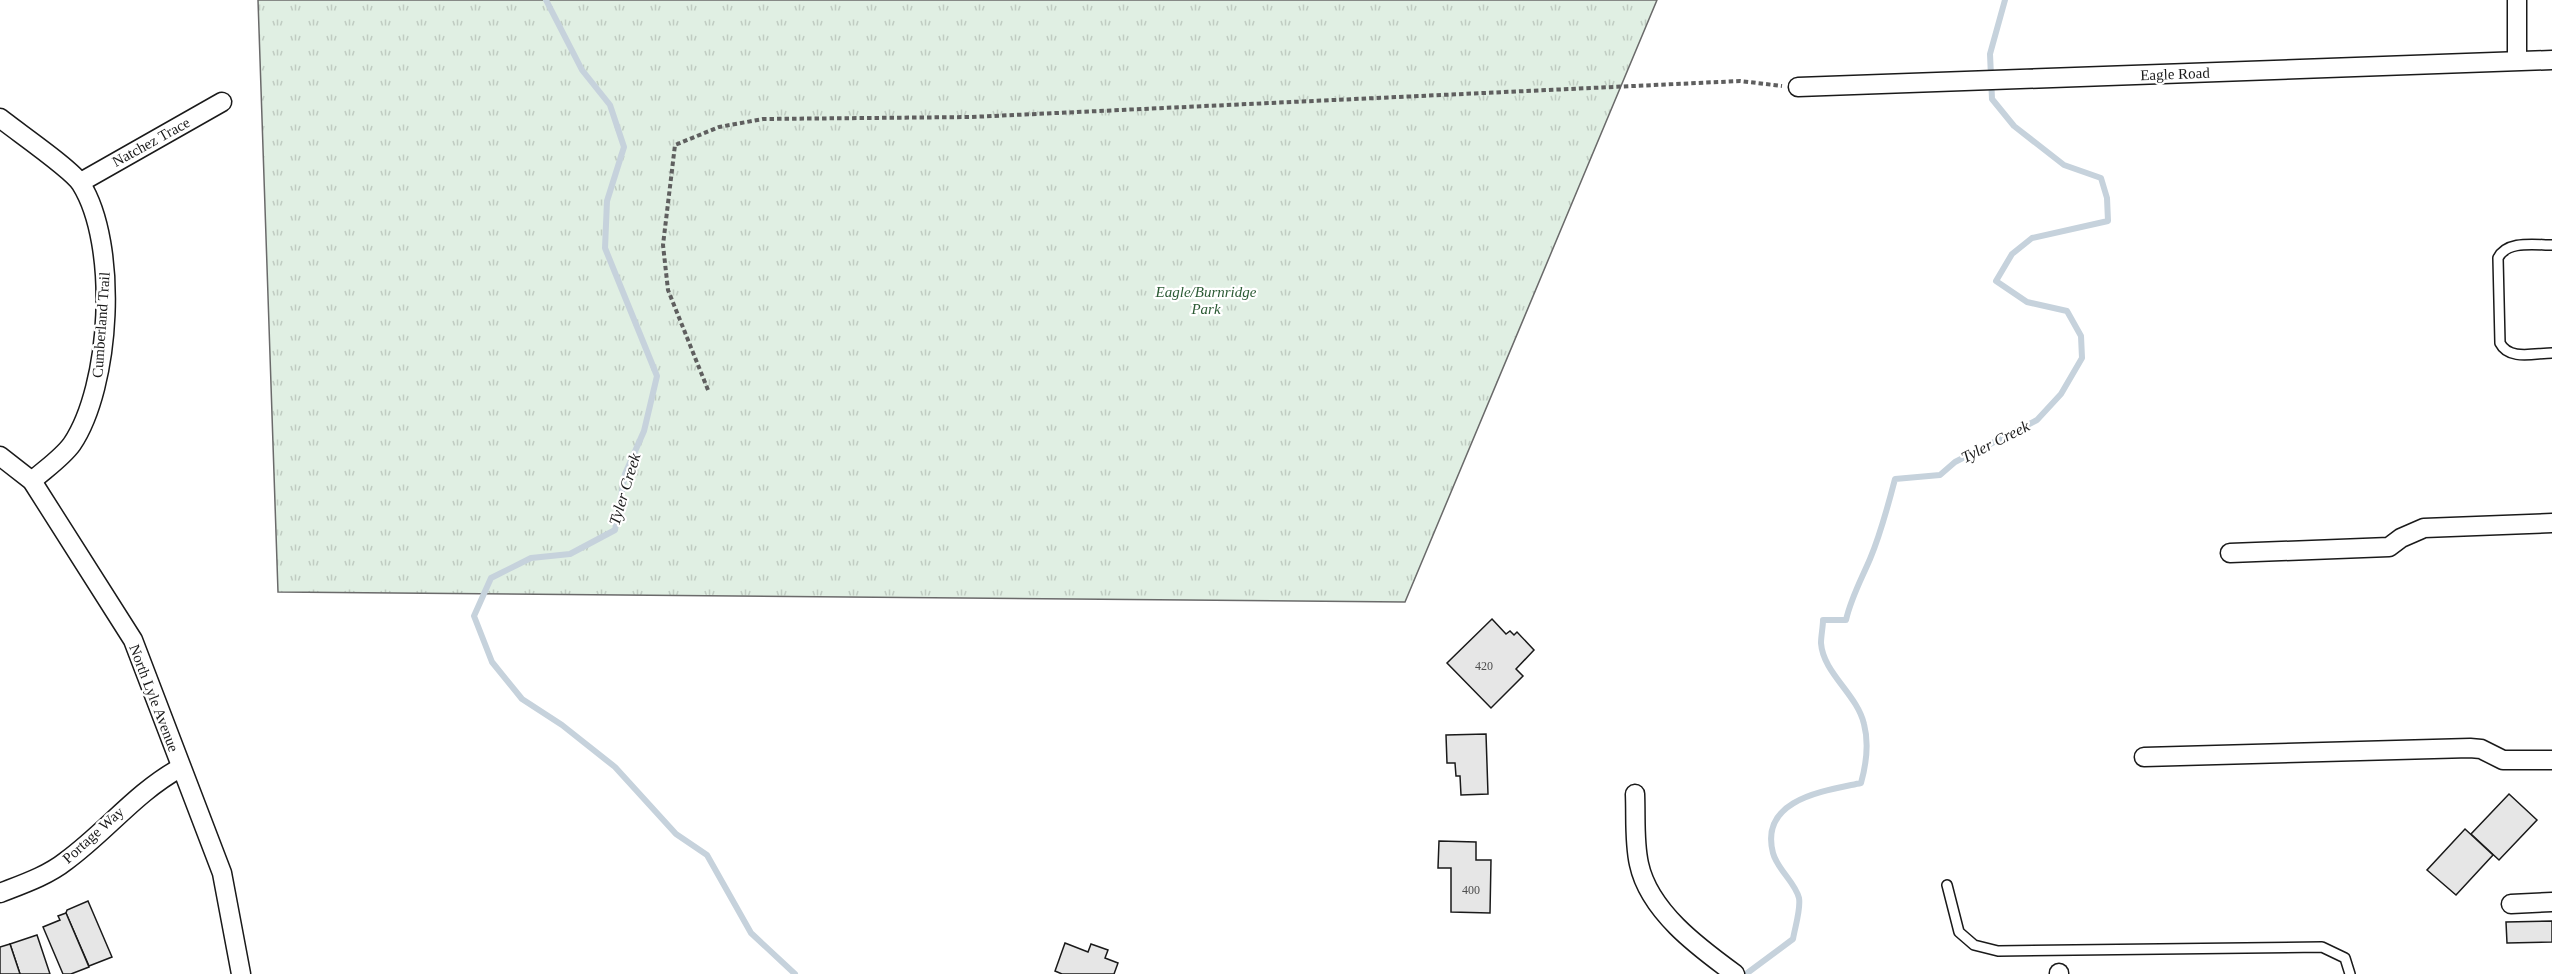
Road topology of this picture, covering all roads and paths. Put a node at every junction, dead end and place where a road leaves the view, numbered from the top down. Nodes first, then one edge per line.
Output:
1 (2517, 0) edge
2 (2517, 60) junction
3 (2552, 60) edge
4 (1798, 87) joint
5 (222, 102) dead end
6 (0, 118) edge
7 (81, 182) junction
8 (2552, 245) edge
9 (2552, 352) edge
10 (708, 390) dead end
11 (0, 456) edge
12 (32, 482) junction
13 (2552, 523) edge
14 (2230, 553) dead end
15 (2144, 757) dead end
16 (2552, 760) edge
17 (180, 768) junction
18 (1635, 794) dead end
19 (1947, 885) dead end
20 (0, 892) edge
21 (2552, 902) edge
22 (2511, 904) dead end
23 (1731, 971) edge
24 (241, 974) edge
25 (2350, 974) edge

1 - 2 street
2 - 3 street, Eagle Road
2 - 4 street, Eagle Road
4 - 10 path
5 - 7 street, Natchez Trace
6 - 7 street, Cumberland Trail
7 - 12 street, Cumberland Trail
8 - 9 lane
11 - 12 street, North Lyle Avenue
12 - 17 street, North Lyle Avenue
13 - 14 street
15 - 16 street
17 - 20 street, Portage Way
17 - 24 street, North Lyle Avenue
18 - 23 street
19 - 25 lane
21 - 22 street

